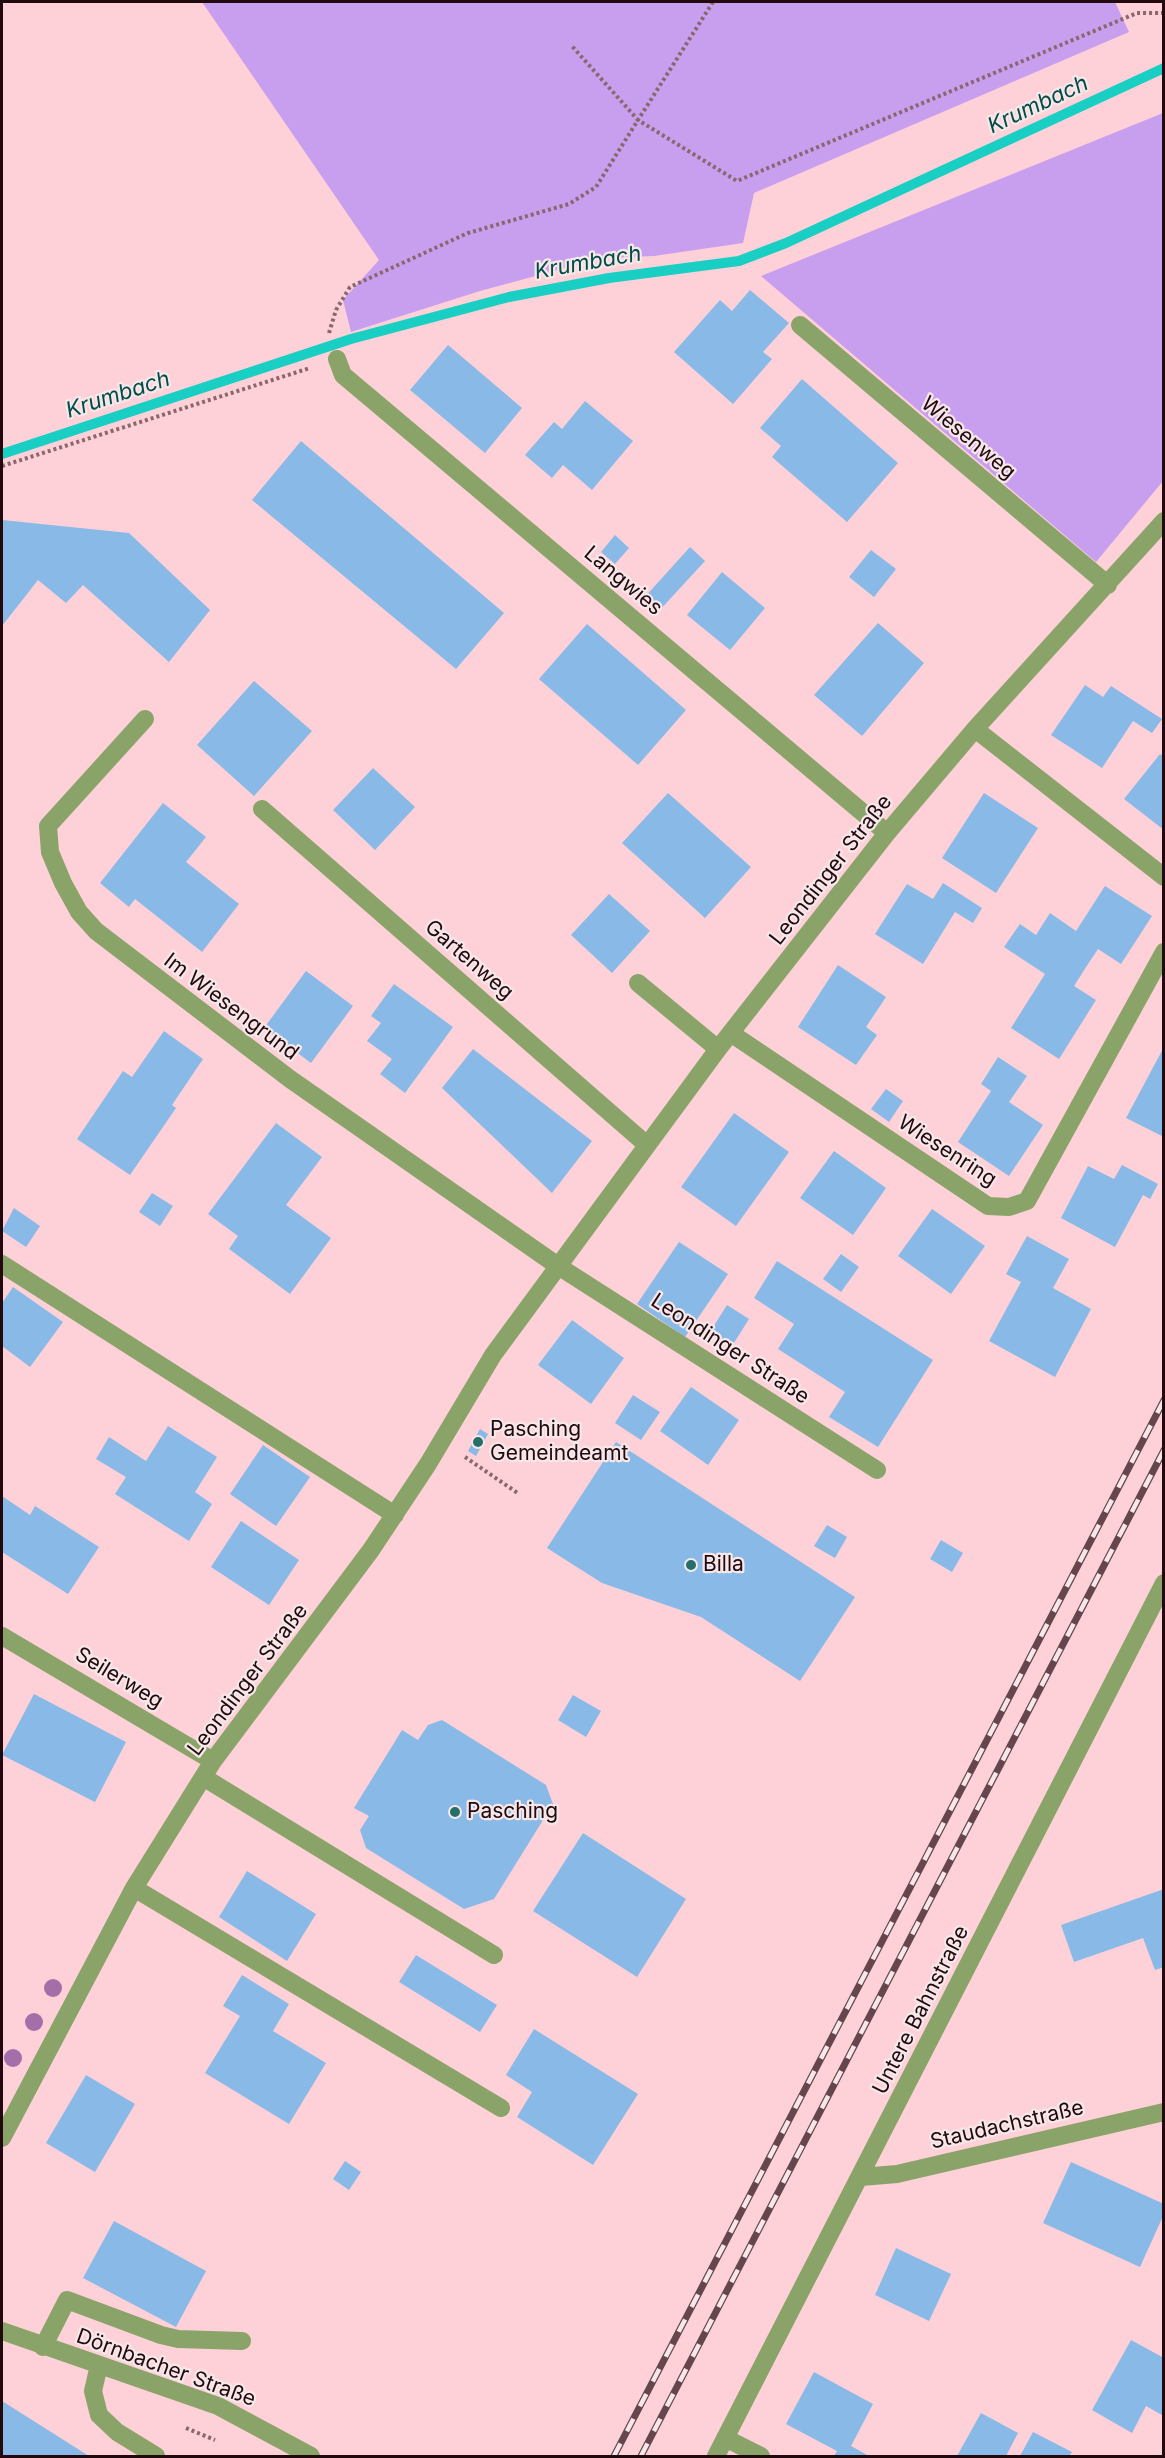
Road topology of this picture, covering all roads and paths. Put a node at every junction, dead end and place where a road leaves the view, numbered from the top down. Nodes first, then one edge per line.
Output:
1 (713, 2) edge
2 (1164, 13) edge
3 (571, 45) dead end
4 (638, 120) junction
5 (800, 326) dead end
6 (329, 334) dead end
7 (337, 360) joint
8 (2, 466) edge
9 (1164, 521) edge
10 (1108, 585) junction
11 (145, 719) dead end
12 (975, 729) junction
13 (261, 809) dead end
14 (887, 833) junction
15 (1164, 877) edge
16 (1164, 952) edge
17 (638, 983) dead end
18 (732, 1034) junction
19 (718, 1049) junction
20 (647, 1145) junction
21 (2, 1264) edge
22 (558, 1266) junction
23 (442, 1440) junction
24 (877, 1470) dead end
25 (519, 1494) dead end
26 (395, 1515) junction
27 (1164, 1583) edge
28 (2, 1636) edge
29 (208, 1769) junction
30 (134, 1888) junction
31 (494, 1955) dead end
32 (501, 2108) dead end
33 (1164, 2112) edge
34 (2, 2138) edge
35 (861, 2177) junction
36 (2, 2331) edge
37 (242, 2342) dead end
38 (42, 2347) junction
39 (99, 2365) junction
40 (725, 2438) junction
41 (156, 2457) edge
42 (311, 2457) edge
43 (716, 2457) edge
44 (761, 2457) edge

1 - 4 path
2 - 4 path
3 - 4 path
4 - 6 path
5 - 10 street, Wiesenweg
7 - 8 path
7 - 14 street, Langwies
9 - 10 street, Leondinger Straße
10 - 12 street, Leondinger Straße
11 - 22 street, Im Wiesengrund
12 - 14 street, Leondinger Straße
12 - 15 street
13 - 20 street, Gartenweg
14 - 18 street, Leondinger Straße
16 - 18 street, Wiesenring
17 - 19 street
18 - 19 street, Leondinger Straße
19 - 20 street, Leondinger Straße
20 - 22 street, Leondinger Straße
21 - 26 street
22 - 23 street, Leondinger Straße
22 - 24 street, Leondinger Straße
23 - 25 path
23 - 26 street, Leondinger Straße
26 - 29 street, Leondinger Straße
27 - 35 street, Untere Bahnstraße
28 - 29 street, Seilerweg
29 - 30 street, Leondinger Straße
29 - 31 street, Seilerweg
30 - 32 street
30 - 34 street, Leondinger Straße
33 - 35 street, Staudachstraße
35 - 40 street, Untere Bahnstraße
36 - 38 street, Dörnbacher Straße
37 - 38 street
38 - 39 street, Dörnbacher Straße
39 - 41 street
39 - 42 street, Dörnbacher Straße
40 - 43 street, Untere Bahnstraße
40 - 44 street

